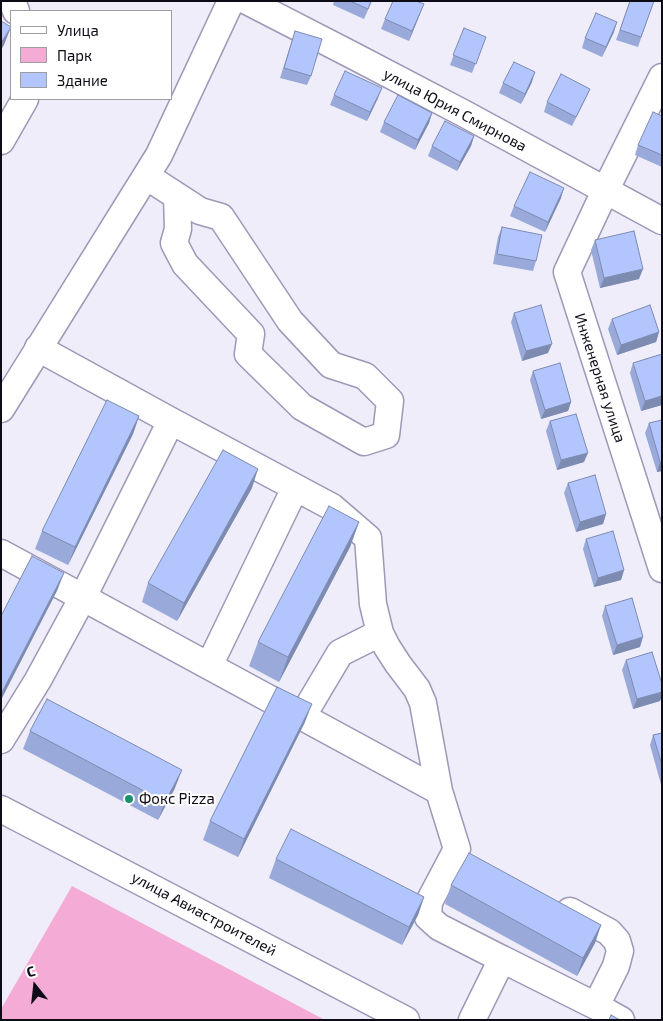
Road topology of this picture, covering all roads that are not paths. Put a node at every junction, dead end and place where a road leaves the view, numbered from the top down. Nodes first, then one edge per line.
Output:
1 (230, 1) edge
2 (247, 1) edge
3 (662, 77) edge
4 (24, 100) edge
5 (1, 141) edge
6 (146, 176) junction
7 (605, 191) junction
8 (177, 196) junction
9 (662, 221) edge
10 (38, 348) junction
11 (1, 409) edge
12 (171, 421) junction
13 (295, 488) junction
14 (1, 553) edge
15 (662, 569) edge
16 (83, 597) junction
17 (380, 633) junction
18 (209, 666) junction
19 (302, 717) junction
20 (1, 740) edge
21 (439, 791) junction
22 (1, 809) edge
23 (550, 900) edge
24 (502, 959) junction
25 (596, 1006) junction
26 (406, 1020) edge
27 (472, 1020) edge
28 (621, 1020) edge

1 - 6 street
2 - 7 street, улица Юрия Смирнова
3 - 7 street, Инженерная улица
4 - 5 street
6 - 8 street
6 - 10 street
7 - 9 street, улица Юрия Смирнова
7 - 15 street, Инженерная улица
8 - 8 street
10 - 11 street
10 - 12 street
12 - 13 street
12 - 16 street
13 - 17 street
13 - 18 street
14 - 16 street
16 - 18 street
16 - 20 street
17 - 19 street
17 - 21 street
18 - 19 street
19 - 21 street
21 - 24 street
22 - 26 street, улица Авиастроителей
23 - 25 street
24 - 25 street
24 - 27 street
25 - 28 street

